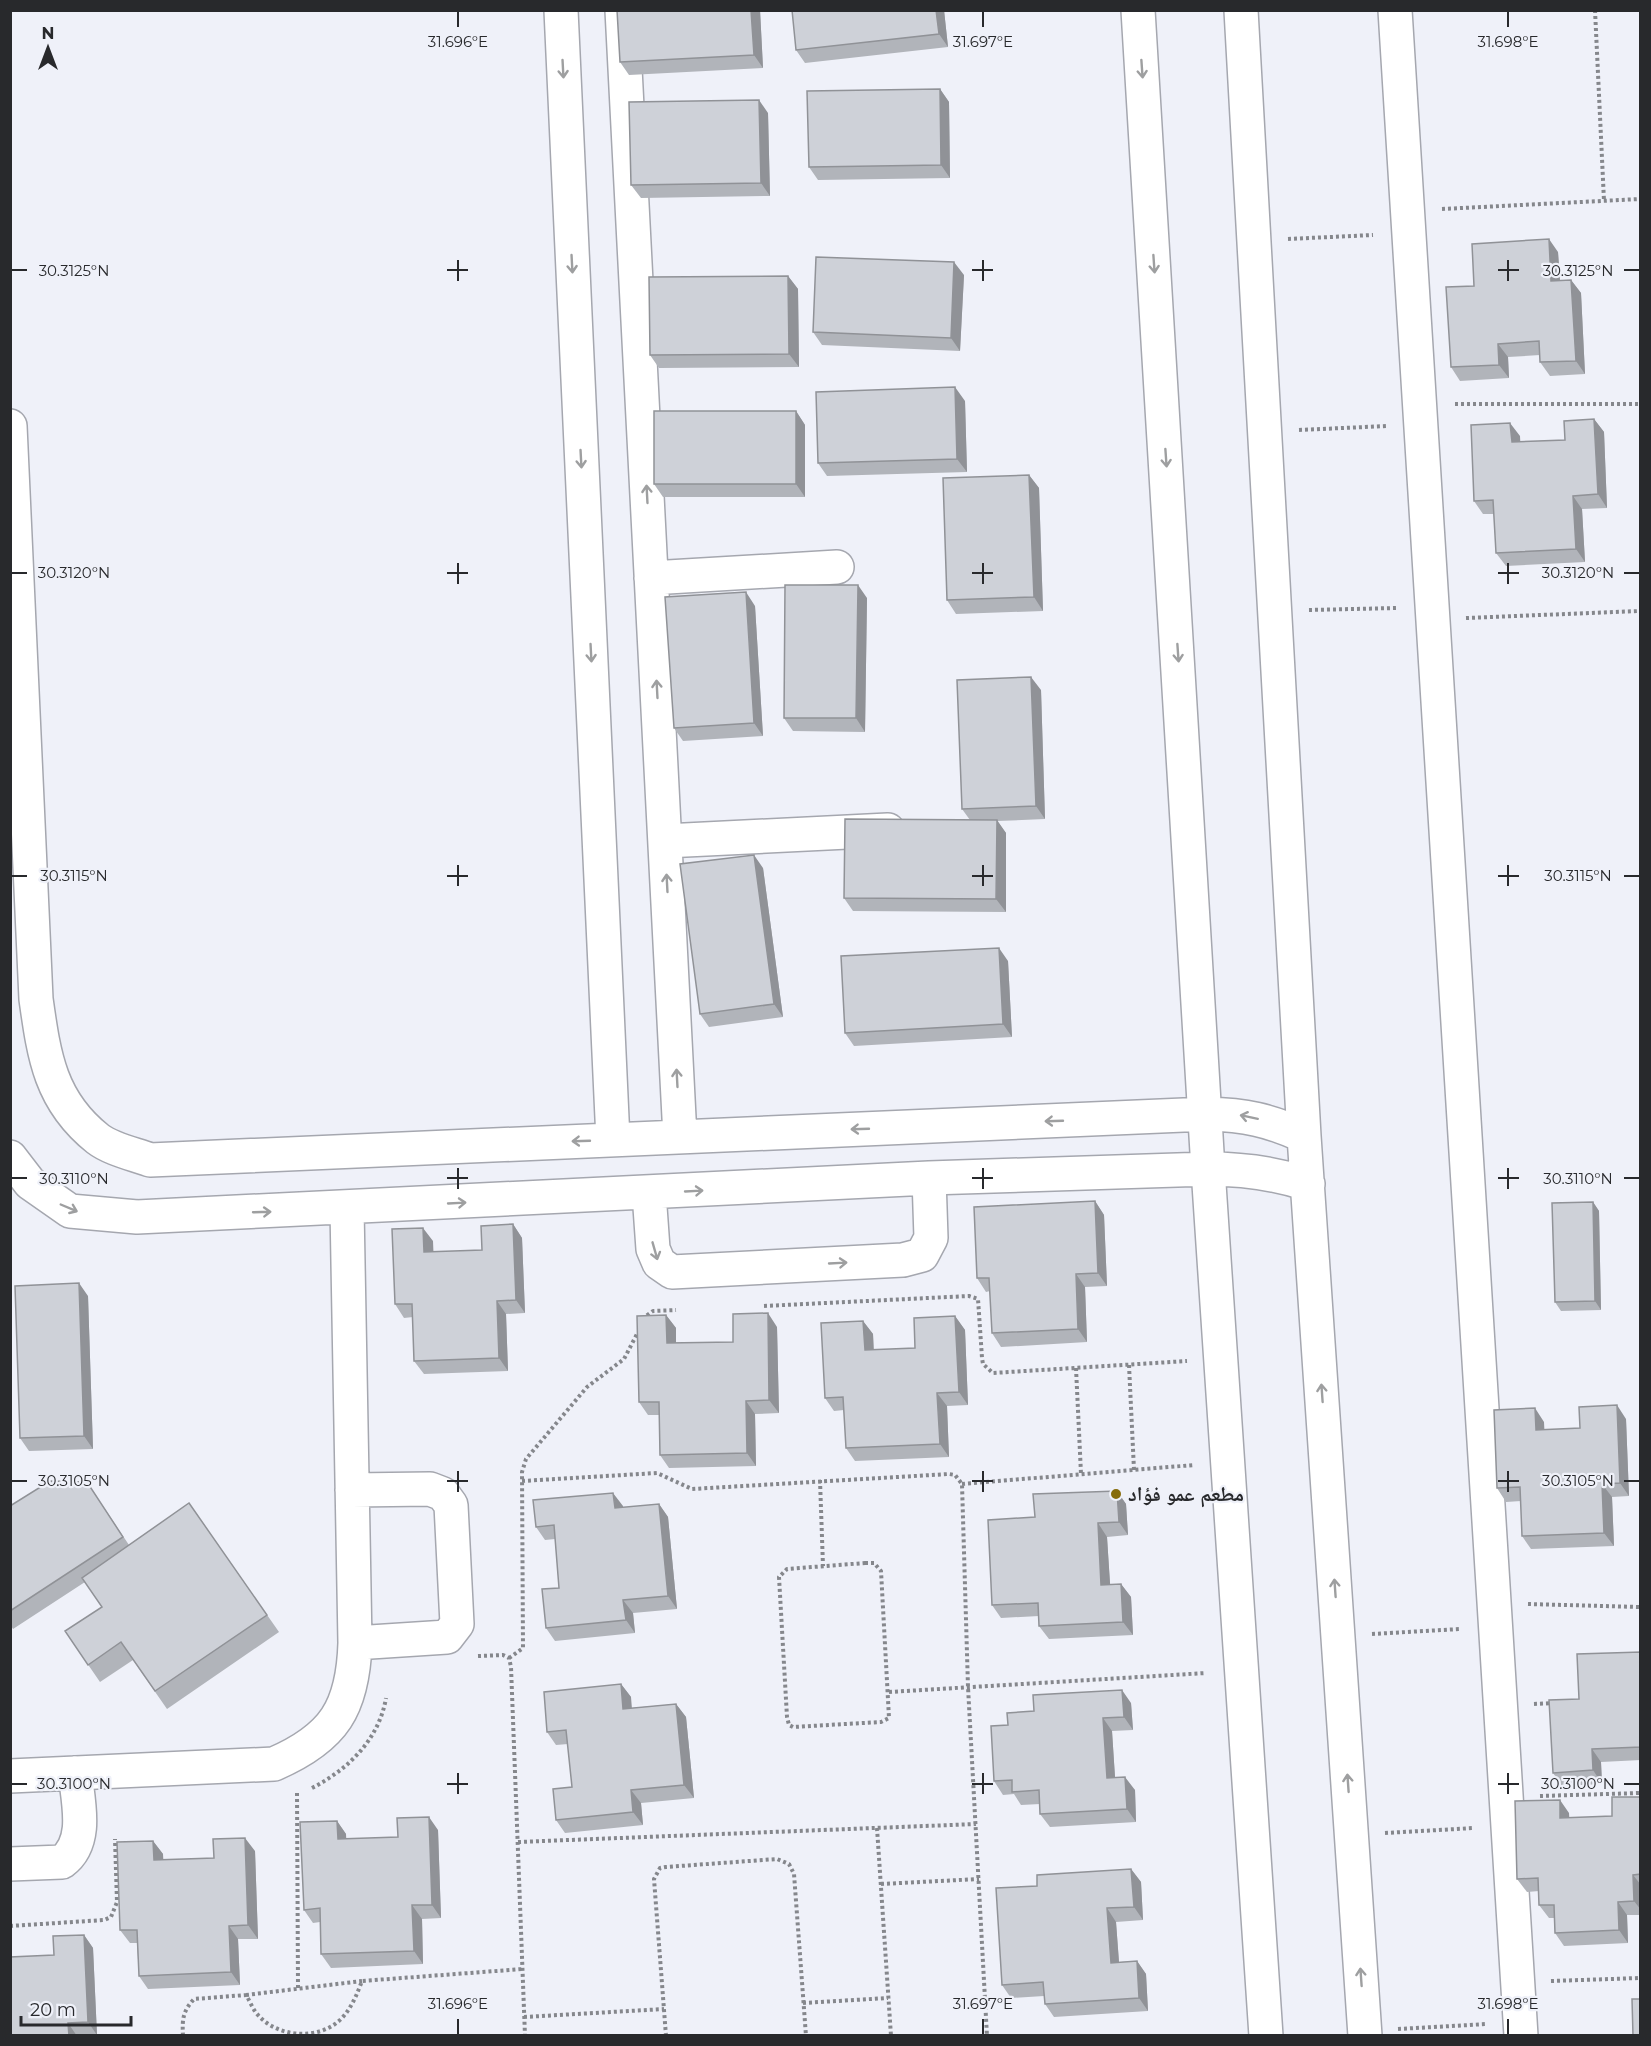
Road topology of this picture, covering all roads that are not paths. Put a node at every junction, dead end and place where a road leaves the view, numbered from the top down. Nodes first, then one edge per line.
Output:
1 (561, 10) edge
2 (622, 10) edge
3 (1138, 10) edge
4 (1241, 10) edge
5 (1395, 10) edge
6 (10, 426) edge
7 (837, 567) dead end
8 (651, 579) junction
9 (920, 829) edge
10 (665, 841) junction
11 (1207, 1114) junction
12 (1304, 1136) junction
13 (680, 1137) junction
14 (613, 1140) junction
15 (10, 1156) edge
16 (1208, 1169) junction
17 (929, 1178) junction
18 (1308, 1184) junction
19 (649, 1193) junction
20 (348, 1208) junction
21 (352, 1490) junction
22 (355, 1643) junction
23 (75, 1773) junction
24 (10, 1776) edge
25 (10, 1864) edge
26 (1521, 2029) edge
27 (1365, 2033) edge
28 (1266, 2036) edge

1 -> 14 street
8 -> 2 street
3 -> 11 street
4 - 12 street
5 - 26 street
14 -> 6 street
7 - 8 street
10 -> 8 street
9 - 10 street
13 -> 10 street
12 -> 11 street
11 -> 13 street
11 - 16 street
12 - 18 street
13 - 14 street
15 -> 20 street
16 - 17 street
16 - 18 street
16 - 28 street
19 -> 17 street
19 -> 17 street
27 -> 18 street
20 -> 19 street
20 - 21 street
21 - 22 street
21 - 22 street
22 - 23 street
23 - 24 street
23 - 25 street

